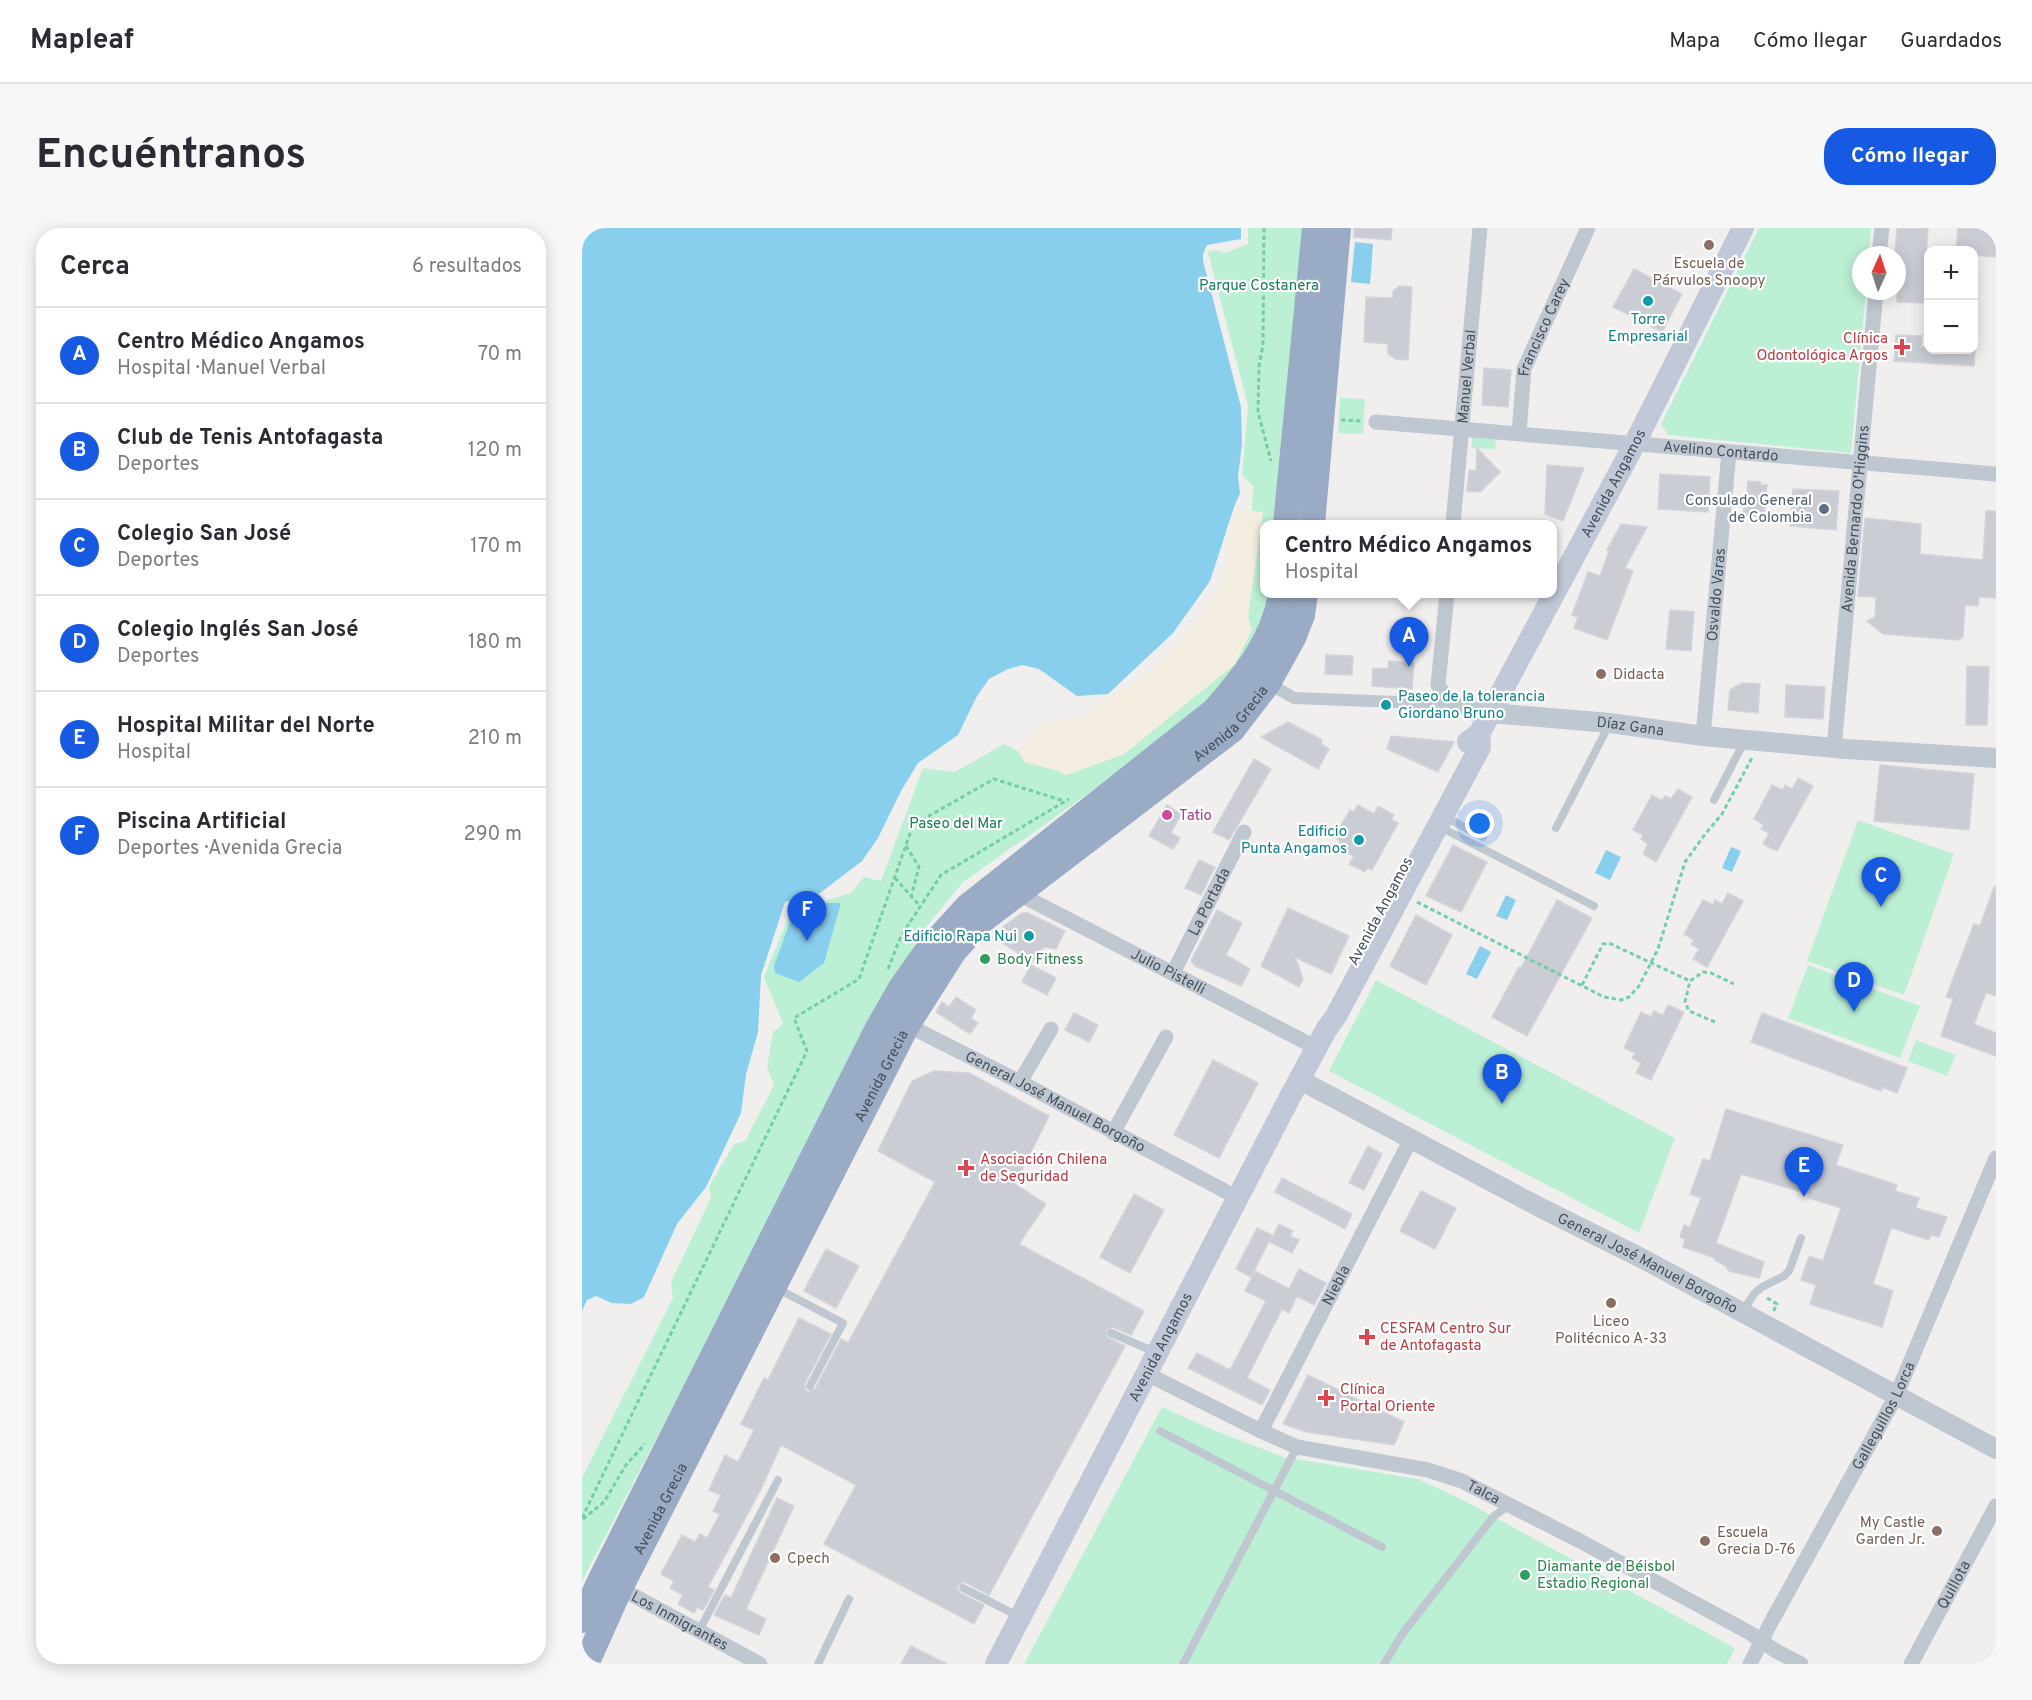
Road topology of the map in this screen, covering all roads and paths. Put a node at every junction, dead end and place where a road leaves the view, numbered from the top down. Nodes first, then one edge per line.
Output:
1 (1264, 228) edge
2 (1315, 228) edge
3 (1338, 228) edge
4 (1480, 228) edge
5 (1588, 228) edge
6 (1743, 228) edge
7 (1882, 228) edge
8 (1880, 246) edge
9 (1875, 300) edge
10 (1321, 418) junction
11 (1376, 422) joint
12 (1462, 429) junction
13 (1519, 433) junction
14 (1635, 443) junction
15 (1729, 452) junction
16 (1860, 463) junction
17 (1273, 470) dead end
18 (1996, 474) edge
19 (1286, 520) edge
20 (1312, 520) edge
21 (1453, 520) edge
22 (1557, 589) edge
23 (1280, 598) edge
24 (1304, 598) edge
25 (1447, 598) edge
26 (1552, 598) edge
27 (1268, 683) junction
28 (1450, 704) junction
29 (1491, 713) junction
30 (1610, 723) junction
31 (1479, 734) junction
32 (1703, 736) junction
33 (1752, 741) junction
34 (1834, 748) junction
35 (1996, 758) edge
36 (1714, 800) dead end
37 (1064, 801) dead end
38 (1440, 821) junction
39 (1556, 828) dead end
40 (1244, 832) dead end
41 (1483, 837) dead end
42 (906, 845) junction
43 (894, 877) junction
44 (1019, 894) junction
45 (1401, 894) junction
46 (911, 897) junction
47 (920, 906) dead end
48 (1594, 906) dead end
49 (1650, 963) junction
50 (1173, 973) junction
51 (1690, 981) junction
52 (1734, 984) dead end
53 (1582, 986) junction
54 (901, 988) junction
55 (1715, 1022) dead end
56 (907, 1025) junction
57 (1051, 1029) dead end
58 (1166, 1037) dead end
59 (1321, 1039) junction
60 (1300, 1080) junction
61 (1020, 1082) junction
62 (1113, 1133) junction
63 (1411, 1139) junction
64 (1995, 1163) edge
65 (1238, 1198) junction
66 (1801, 1238) dead end
67 (774, 1287) junction
68 (1767, 1292) dead end
69 (1741, 1313) junction
70 (1765, 1326) junction
71 (1110, 1333) dead end
72 (1156, 1353) junction
73 (1145, 1373) junction
74 (810, 1386) dead end
75 (1896, 1396) junction
76 (1160, 1431) dead end
77 (1261, 1431) junction
78 (649, 1441) dead end
79 (1297, 1447) junction
80 (1996, 1449) edge
81 (778, 1480) dead end
82 (1274, 1491) junction
83 (1510, 1505) junction
84 (1996, 1506) edge
85 (582, 1519) edge
86 (1382, 1547) dead end
87 (610, 1583) junction
88 (963, 1588) dead end
89 (849, 1599) dead end
90 (1020, 1617) junction
91 (582, 1620) edge
92 (699, 1631) junction
93 (1763, 1641) junction
94 (586, 1664) edge
95 (760, 1664) edge
96 (818, 1664) edge
97 (996, 1664) edge
98 (1183, 1664) edge
99 (1384, 1664) edge
100 (1750, 1664) edge
101 (1801, 1664) edge
102 (1911, 1664) edge

1 - 17 path
2 - 19 highway
3 - 10 highway
4 - 12 street, Manuel Verbal
5 - 13 street, Francisco Carey
6 - 14 main road, Avenida Angamos
7 - 8 street
9 - 16 street, Avenida Bernardo O'Higgins
10 - 11 path
10 - 20 highway
11 - 12 street, Avelino Contardo
12 - 13 street, Avelino Contardo
12 - 21 street, Manuel Verbal
13 - 14 street, Avelino Contardo
14 - 15 street, Avelino Contardo
14 - 22 main road, Avenida Angamos
15 - 16 street, Avelino Contardo
15 - 32 street, Osvaldo Varas
16 - 18 street, Avelino Contardo
16 - 34 street, Avenida Bernardo O'Higgins
23 - 54 highway, Avenida Grecia
24 - 27 highway, Avenida Grecia
25 - 28 street
26 - 29 main road, Avenida Angamos
27 - 28 street, Díaz Gana
27 - 44 highway, Avenida Grecia
28 - 29 street, Díaz Gana
29 - 30 street, Díaz Gana
29 - 31 main road, Avenida Angamos
30 - 32 street, Díaz Gana
30 - 39 lane
31 - 38 main road, Avenida Angamos
31 - 59 main road, Avenida Angamos
32 - 33 street, Díaz Gana
33 - 34 street, Díaz Gana
33 - 36 lane
33 - 49 path
34 - 35 street, Díaz Gana
37 - 42 path
38 - 41 lane
38 - 45 main road, Avenida Angamos
38 - 48 lane
40 - 50 street, La Portada
42 - 43 path
42 - 46 path
43 - 46 path
43 - 85 path
44 - 50 street, Julio Pistelli
44 - 56 highway, Avenida Grecia
45 - 53 path
45 - 59 main road, Avenida Angamos
46 - 47 path
49 - 51 path
49 - 53 path
49 - 53 path
50 - 59 street, Julio Pistelli
51 - 52 path
51 - 55 path
54 - 56 street
54 - 87 highway, Avenida Grecia
56 - 61 street, General José Manuel Borgoño
56 - 67 highway, Avenida Grecia
57 - 61 street
58 - 62 street
59 - 60 main road, Avenida Angamos
60 - 63 street, General José Manuel Borgoño
60 - 65 main road, Avenida Angamos
61 - 62 street, General José Manuel Borgoño
62 - 65 street, General José Manuel Borgoño
63 - 69 street, General José Manuel Borgoño
63 - 77 street, Niebla
64 - 75 street, Galleguillos Lorca
65 - 72 main road, Avenida Angamos
66 - 69 lane
67 - 74 lane
67 - 87 highway, Avenida Grecia
68 - 70 path
69 - 70 street, General José Manuel Borgoño
70 - 75 street, General José Manuel Borgoño
71 - 72 lane
72 - 73 main road, Avenida Angamos
73 - 77 street, Talca
73 - 90 main road, Avenida Angamos
75 - 80 street, General José Manuel Borgoño
75 - 93 street, Galleguillos Lorca
76 - 82 lane
77 - 79 street, Talca
78 - 85 path
79 - 82 lane
79 - 83 street, Talca
81 - 92 lane
82 - 86 lane
82 - 98 lane
83 - 93 street, Talca
83 - 99 lane
84 - 102 street, Quillota
87 - 91 highway, Avenida Grecia
87 - 92 street, Los Inmigrantes
87 - 94 highway, Avenida Grecia
88 - 90 lane
89 - 96 lane
90 - 97 main road, Avenida Angamos
92 - 95 street, Los Inmigrantes
93 - 100 street, Galleguillos Lorca
93 - 101 street, Talca

